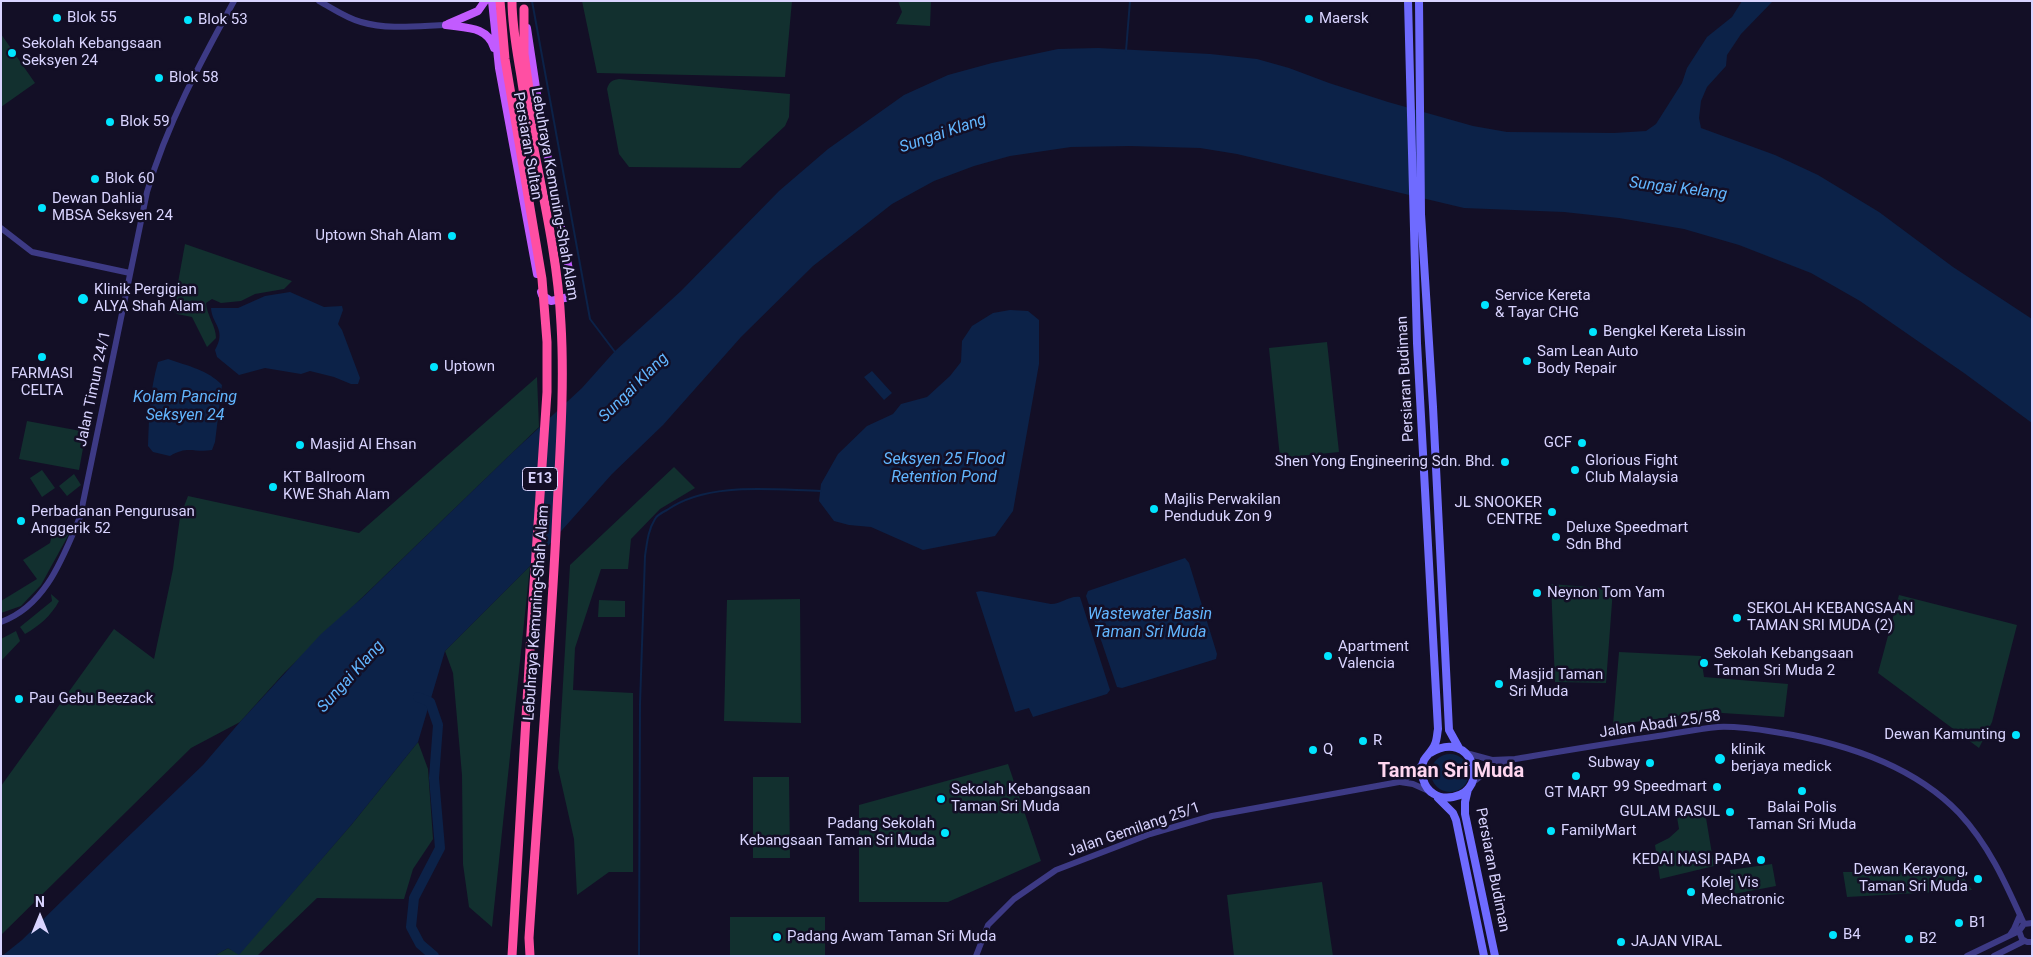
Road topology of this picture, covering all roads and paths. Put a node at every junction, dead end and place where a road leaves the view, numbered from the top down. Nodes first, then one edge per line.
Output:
1 (234, 1) edge
2 (319, 1) edge
3 (486, 1) edge
4 (1408, 1) edge
5 (1419, 1) edge
6 (498, 3) edge
7 (512, 3) edge
8 (524, 5) edge
9 (446, 25) junction
10 (499, 68) junction
11 (1415, 85) junction
12 (538, 172) junction
13 (1, 228) edge
14 (130, 273) junction
15 (1, 622) edge
16 (1458, 748) junction
17 (1430, 752) junction
18 (1466, 753) junction
19 (1516, 759) junction
20 (1424, 761) junction
21 (1399, 782) junction
22 (1471, 785) junction
23 (1433, 794) junction
24 (2020, 915) junction
25 (2032, 923) edge
26 (2024, 924) junction
27 (2019, 931) junction
28 (2009, 936) junction
29 (2028, 941) edge
30 (1981, 950) junction
31 (512, 956) edge
32 (530, 956) edge
33 (976, 956) edge
34 (1484, 956) edge
35 (1496, 956) edge
36 (1967, 956) edge
37 (1992, 956) edge

1 - 14 street, Jalan Timun 24/1
2 - 9 street
3 - 9 main road
4 - 11 main road, Persiaran Budiman
5 - 11 main road, Persiaran Budiman
6 - 10 main road, Persiaran Sultan
6 - 31 highway, Lebuhraya Kemuning-Shah Alam / E13
7 - 12 highway, Lebuhraya Kemuning-Shah Alam / E13
8 - 10 main road, Persiaran Sultan
8 - 12 highway
9 - 10 main road
11 - 16 main road, Persiaran Budiman
11 - 17 main road, Persiaran Budiman
12 - 32 highway, Lebuhraya Kemuning-Shah Alam / E13
13 - 14 street
14 - 15 street, Jalan Timun 24/1
16 - 17 main road
16 - 18 main road
17 - 20 main road
18 - 19 street, Jalan Abadi 25/58
18 - 22 main road
19 - 22 street, Jalan Abadi 25/58
19 - 24 street, Jalan Abadi 25/58
20 - 21 street, Jalan Gemilang 25/1
20 - 23 main road
21 - 23 street, Jalan Gemilang 25/1
21 - 33 street, Jalan Gemilang 25/1
22 - 23 main road
22 - 35 main road, Persiaran Budiman
23 - 34 main road, Persiaran Budiman
24 - 26 street, Jalan Abadi 25/58
24 - 28 street
25 - 26 street
26 - 27 street
27 - 28 street
27 - 29 street
28 - 30 street
29 - 37 street
30 - 36 street
30 - 37 street

